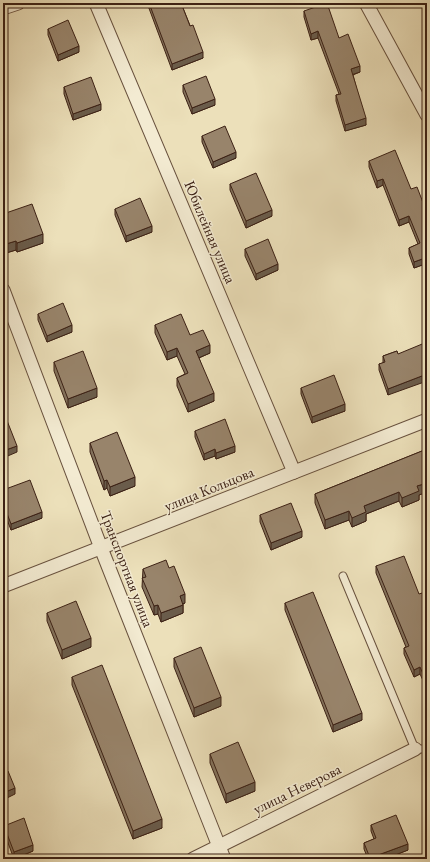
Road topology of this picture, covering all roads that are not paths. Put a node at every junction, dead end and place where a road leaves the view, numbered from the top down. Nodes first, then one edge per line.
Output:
1 (18, 3) edge
2 (96, 3) edge
3 (366, 3) edge
4 (3, 8) edge
5 (427, 115) edge
6 (3, 290) edge
7 (427, 420) edge
8 (294, 472) junction
9 (101, 548) junction
10 (343, 576) dead end
11 (3, 586) edge
12 (421, 749) edge
13 (219, 846) junction
14 (193, 859) edge
15 (224, 859) edge

1 - 4 street
2 - 8 street, Юбилейная улица
3 - 5 street
6 - 9 street, Транспортная улица
7 - 8 street, улица Кольцова
8 - 9 street, улица Кольцова
9 - 11 street, улица Кольцова
9 - 13 street, Транспортная улица
10 - 12 lane
12 - 13 street, улица Неверова
13 - 14 street, улица Неверова
13 - 15 street, Транспортная улица

